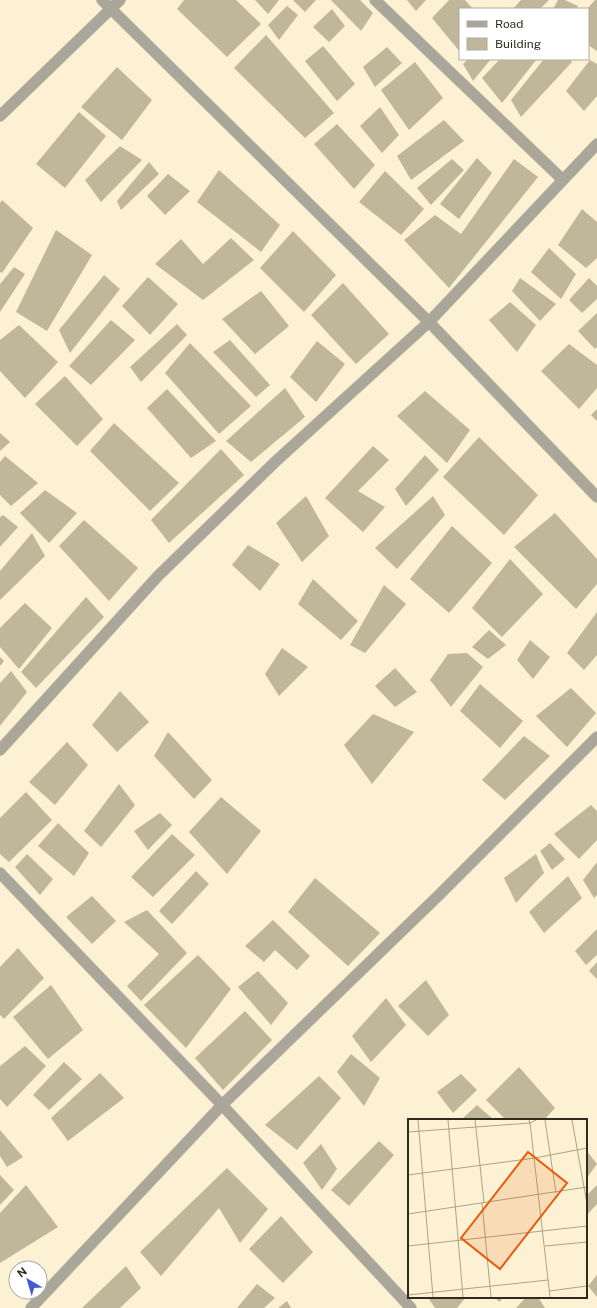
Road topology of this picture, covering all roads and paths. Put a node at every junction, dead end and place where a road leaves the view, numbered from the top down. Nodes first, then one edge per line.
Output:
1 (102, 0) edge
2 (120, 0) edge
3 (375, 0) edge
4 (111, 9) junction
5 (0, 116) edge
6 (597, 144) edge
7 (563, 180) junction
8 (429, 322) junction
9 (597, 496) edge
10 (597, 737) edge
11 (0, 750) edge
12 (0, 873) edge
13 (222, 1105) junction
14 (31, 1308) edge
15 (411, 1308) edge

1 - 4 street
2 - 4 street
3 - 7 street
4 - 5 street
4 - 8 street
6 - 7 street
7 - 8 street
8 - 9 street
8 - 11 street
10 - 13 street
12 - 13 street
13 - 14 street
13 - 15 street

